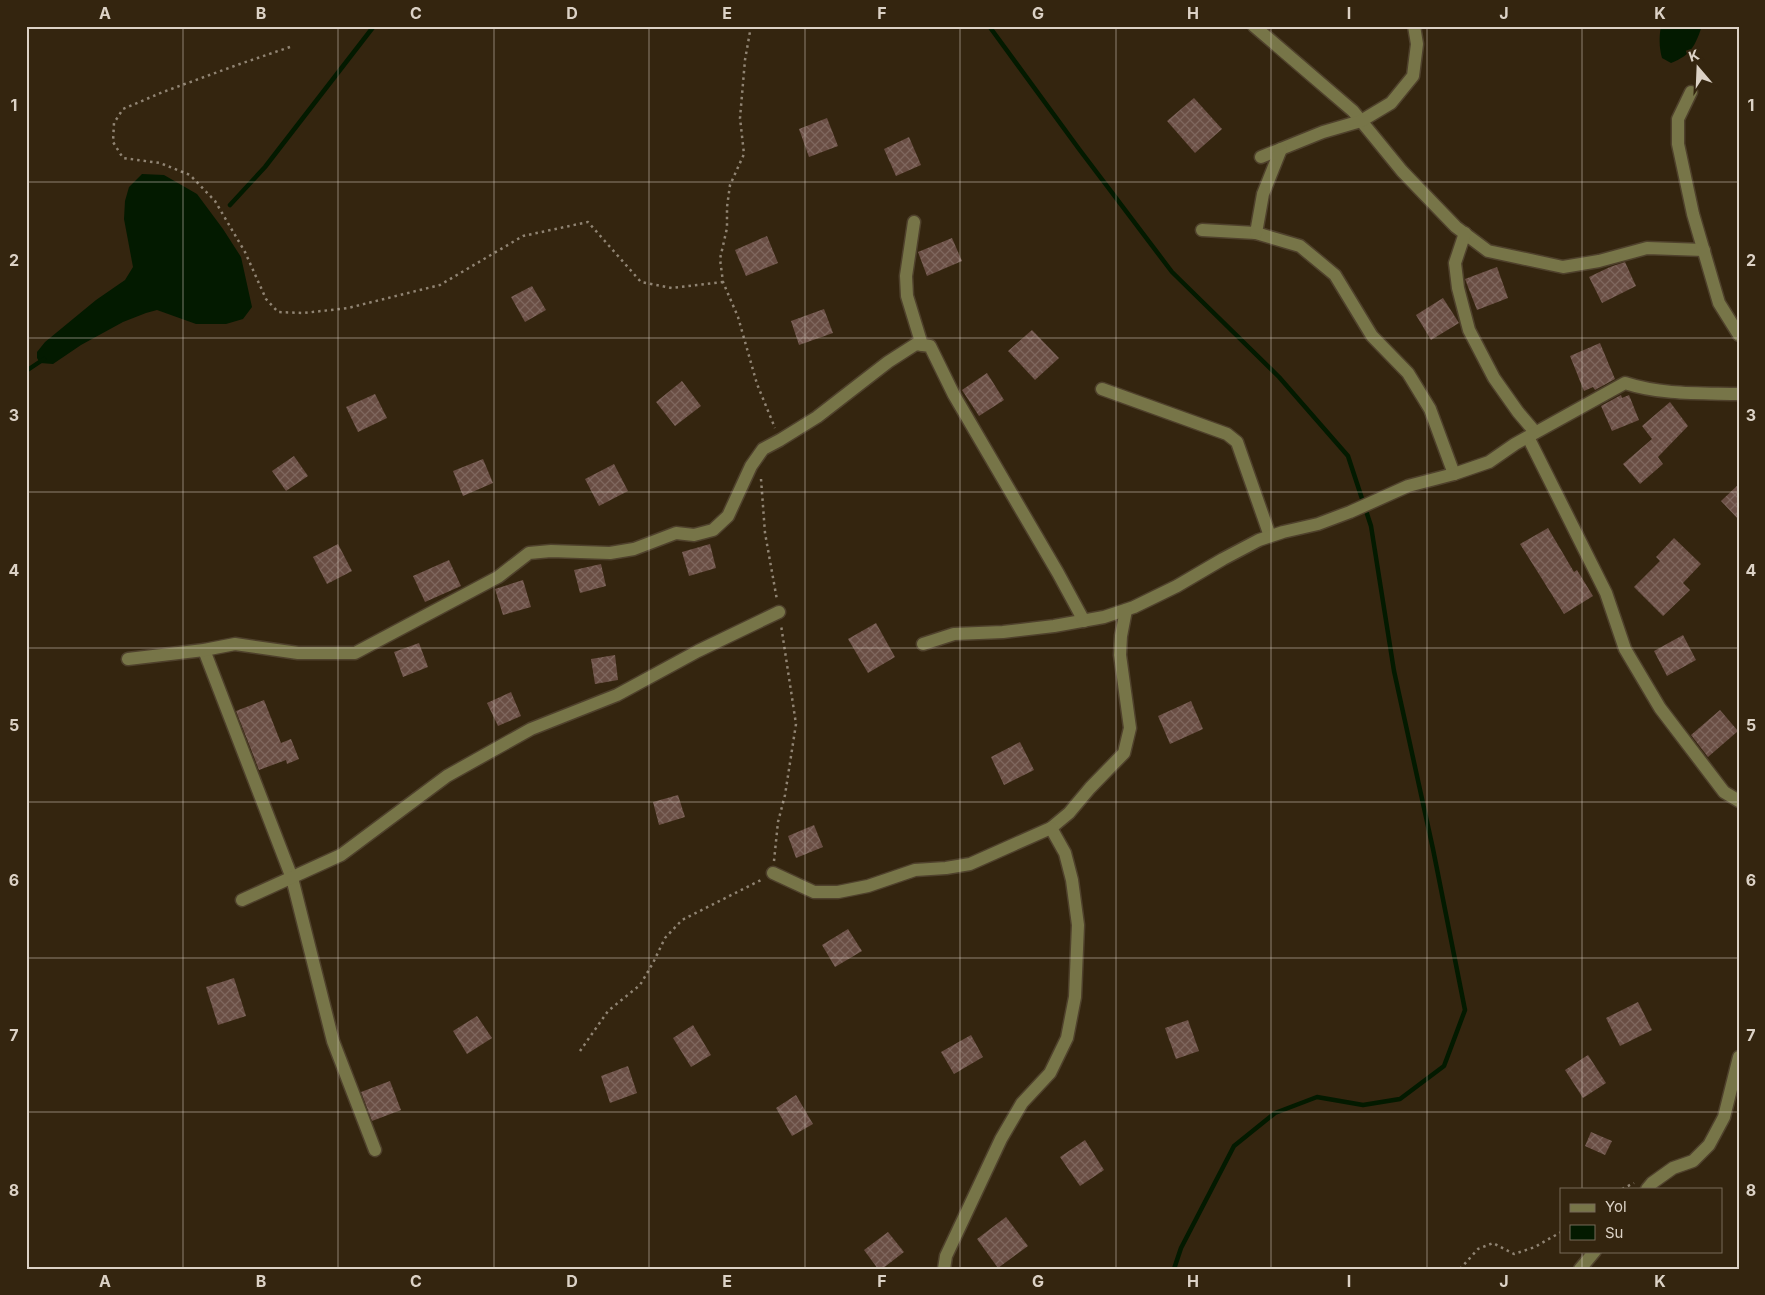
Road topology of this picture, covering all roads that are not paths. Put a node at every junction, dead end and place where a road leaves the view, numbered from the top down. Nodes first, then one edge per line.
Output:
1 (1254, 26) edge
2 (1414, 26) edge
3 (1691, 92) dead end
4 (1361, 121) junction
5 (1281, 149) junction
6 (1261, 157) dead end
7 (914, 222) dead end
8 (1202, 230) dead end
9 (1256, 234) junction
10 (1465, 234) junction
11 (1704, 250) junction
12 (1739, 335) edge
13 (922, 345) junction
14 (1102, 389) dead end
15 (1739, 394) edge
16 (1531, 434) junction
17 (1454, 474) junction
18 (1270, 536) junction
19 (1126, 610) junction
20 (779, 612) road end
21 (1084, 621) junction
22 (923, 644) dead end
23 (204, 650) junction
24 (128, 659) dead end
25 (1739, 801) edge
26 (1051, 828) junction
27 (773, 872) road end
28 (292, 878) junction
29 (242, 900) dead end
30 (1739, 1057) edge
31 (375, 1150) dead end
32 (1648, 1188) edge
33 (1593, 1252) edge
34 (944, 1269) edge
35 (1580, 1269) edge

1 - 4 street
2 - 4 street
3 - 11 street
4 - 5 street
4 - 10 street
5 - 6 street
5 - 9 street
7 - 13 street
8 - 9 street
9 - 17 street
10 - 11 street
10 - 16 street
11 - 12 street
13 - 21 street
13 - 23 street
14 - 18 street
15 - 16 street
16 - 17 street
16 - 25 street
17 - 18 street
18 - 19 street
19 - 21 street
19 - 26 street
20 - 28 street
21 - 22 street
23 - 24 street
23 - 28 street
26 - 27 street
26 - 34 street
28 - 29 street
28 - 31 street
30 - 32 street
33 - 35 street

